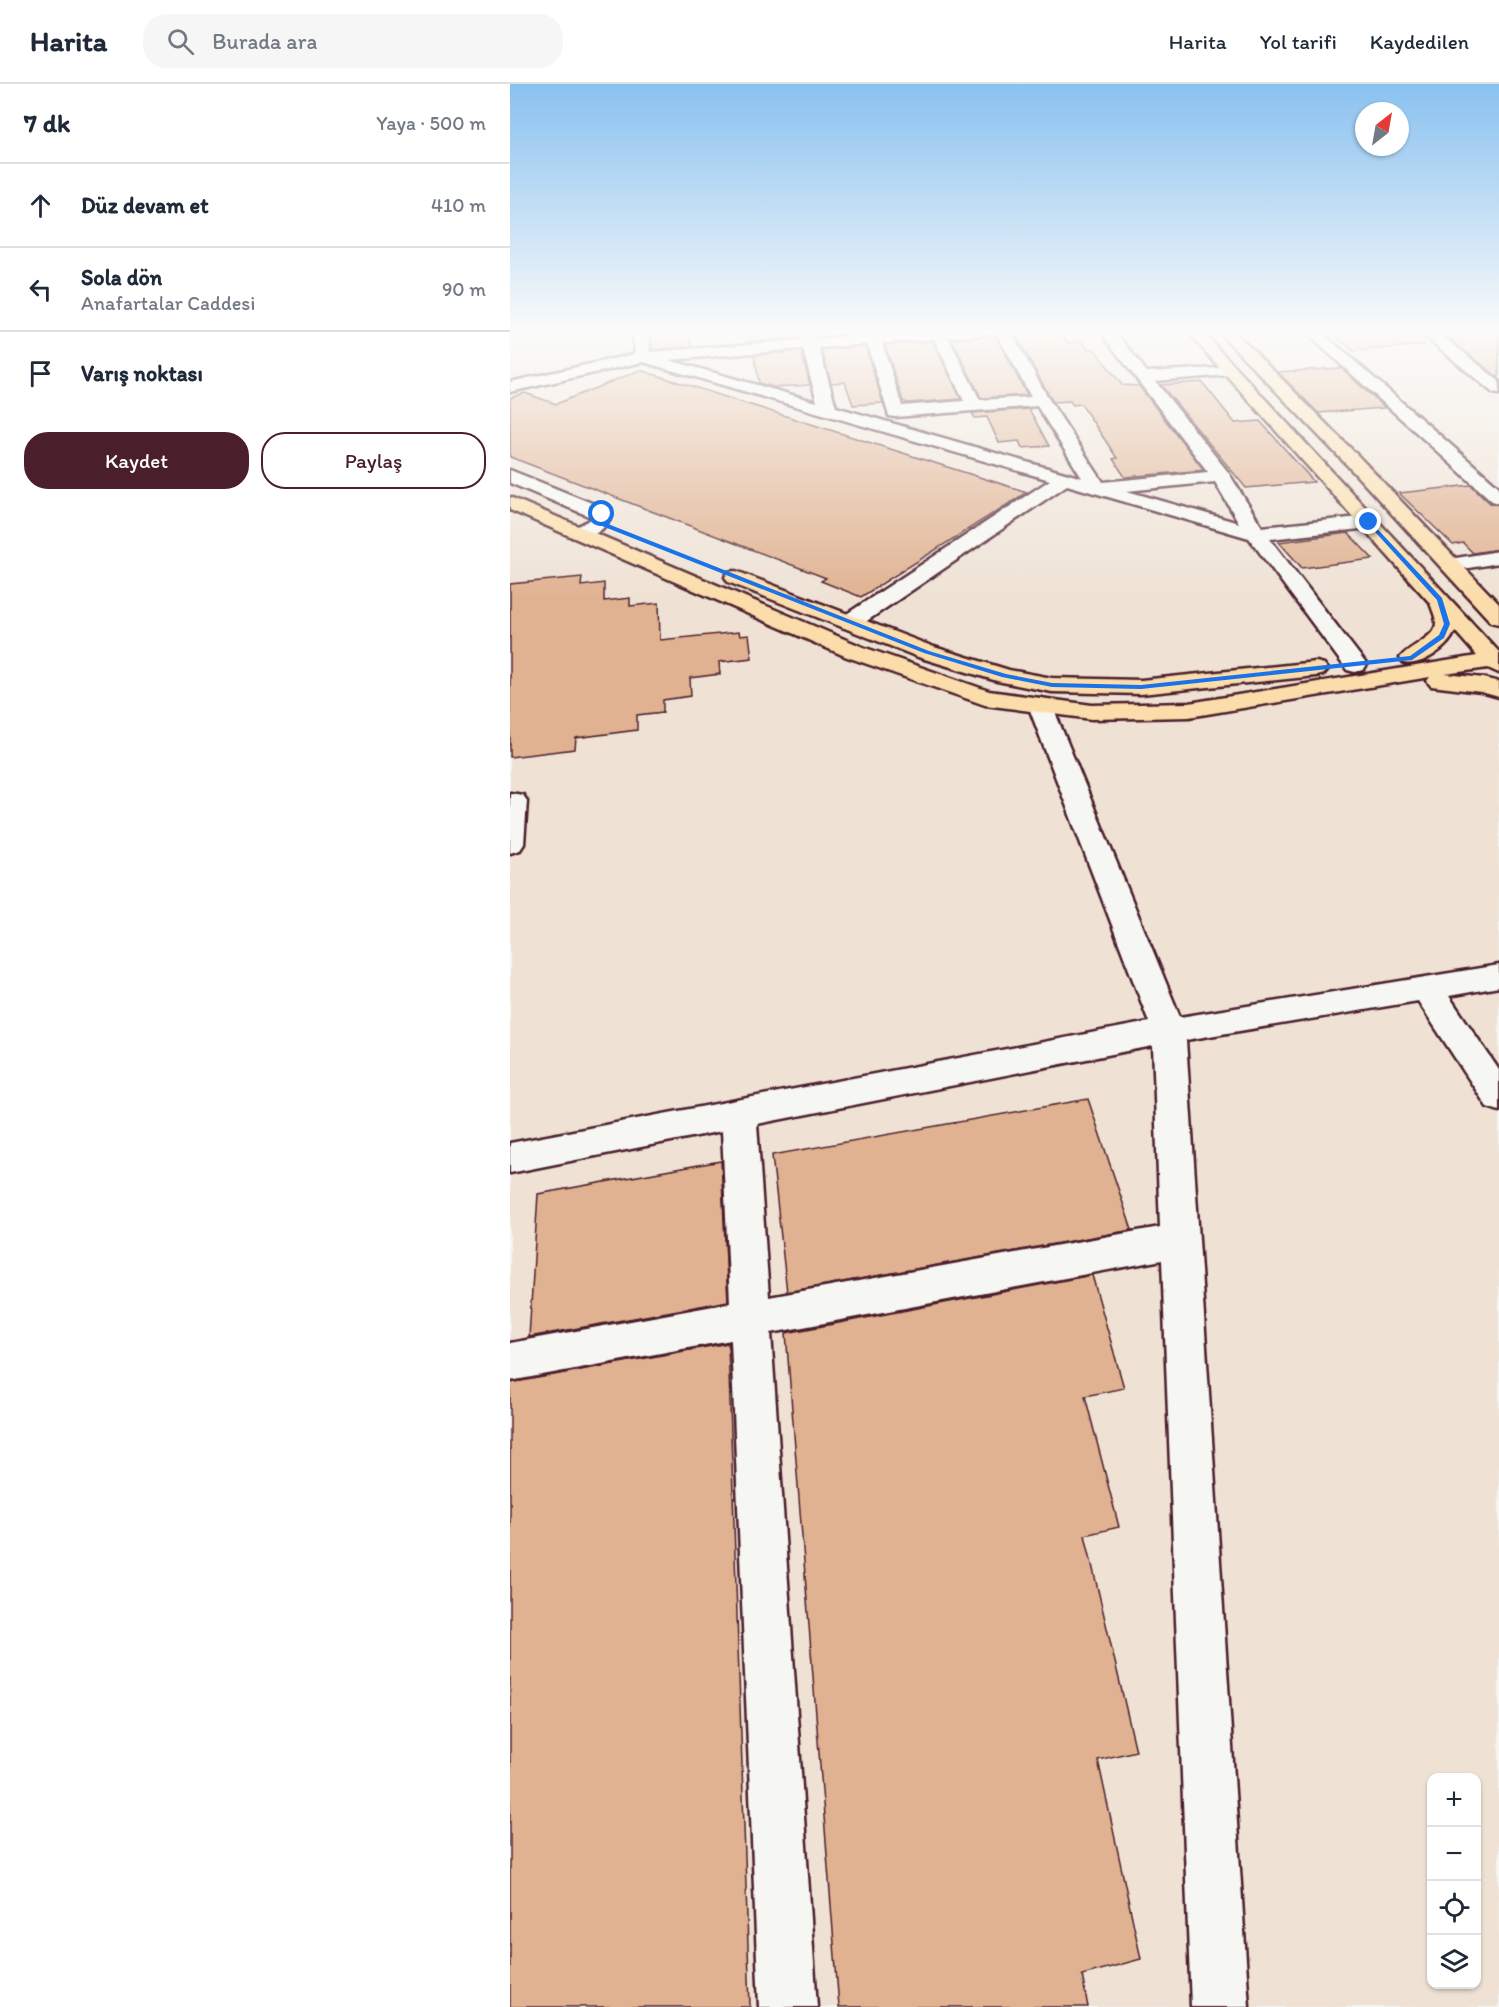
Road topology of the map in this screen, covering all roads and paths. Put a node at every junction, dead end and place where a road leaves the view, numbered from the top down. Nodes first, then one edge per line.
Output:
1 (862, 420) edge
2 (903, 420) edge
3 (1054, 420) edge
4 (1177, 420) edge
5 (1274, 420) edge
6 (1312, 420) edge
7 (1412, 420) edge
8 (919, 436) junction
9 (510, 476) edge
10 (1221, 476) junction
11 (1066, 478) junction
12 (510, 488) edge
13 (1098, 488) junction
14 (1499, 497) edge
15 (510, 503) edge
16 (1369, 522) junction
17 (589, 528) junction
18 (1256, 534) junction
19 (1499, 557) edge
20 (687, 558) dead end
21 (1450, 565) junction
22 (719, 570) dead end
23 (1440, 600) junction
24 (1490, 603) edge
25 (1499, 617) edge
26 (850, 622) junction
27 (1495, 656) edge
28 (1412, 658) junction
29 (1360, 674) junction
30 (1499, 690) edge
31 (1040, 705) junction
32 (510, 801) edge
33 (510, 844) edge
34 (1499, 976) edge
35 (1427, 989) junction
36 (1169, 1031) junction
37 (1499, 1097) edge
38 (739, 1114) junction
39 (510, 1158) edge
40 (1180, 1240) junction
41 (750, 1319) junction
42 (510, 1362) edge
43 (788, 2007) edge
44 (1220, 2007) edge

1 - 8 lane
2 - 8 lane
3 - 13 lane
4 - 10 lane
5 - 16 main road
6 - 21 main road
7 - 14 lane
8 - 11 lane
9 - 17 lane
10 - 13 lane
10 - 18 lane
11 - 13 lane
11 - 26 lane
12 - 17 main road
13 - 18 lane
15 - 17 main road
16 - 18 lane
16 - 23 main road
17 - 20 main road
17 - 31 main road
18 - 29 lane
19 - 21 lane
21 - 24 main road
22 - 26 main road
23 - 27 main road
23 - 28 main road
24 - 25 main road
26 - 29 main road
27 - 28 main road
27 - 29 main road
28 - 29 main road
29 - 30 main road
29 - 31 main road
31 - 36 lane
32 - 33 lane
34 - 35 lane
35 - 36 lane
35 - 37 lane
36 - 38 lane
36 - 40 lane
38 - 39 lane
38 - 41 lane
40 - 41 lane
40 - 44 lane
41 - 42 lane
41 - 43 lane

